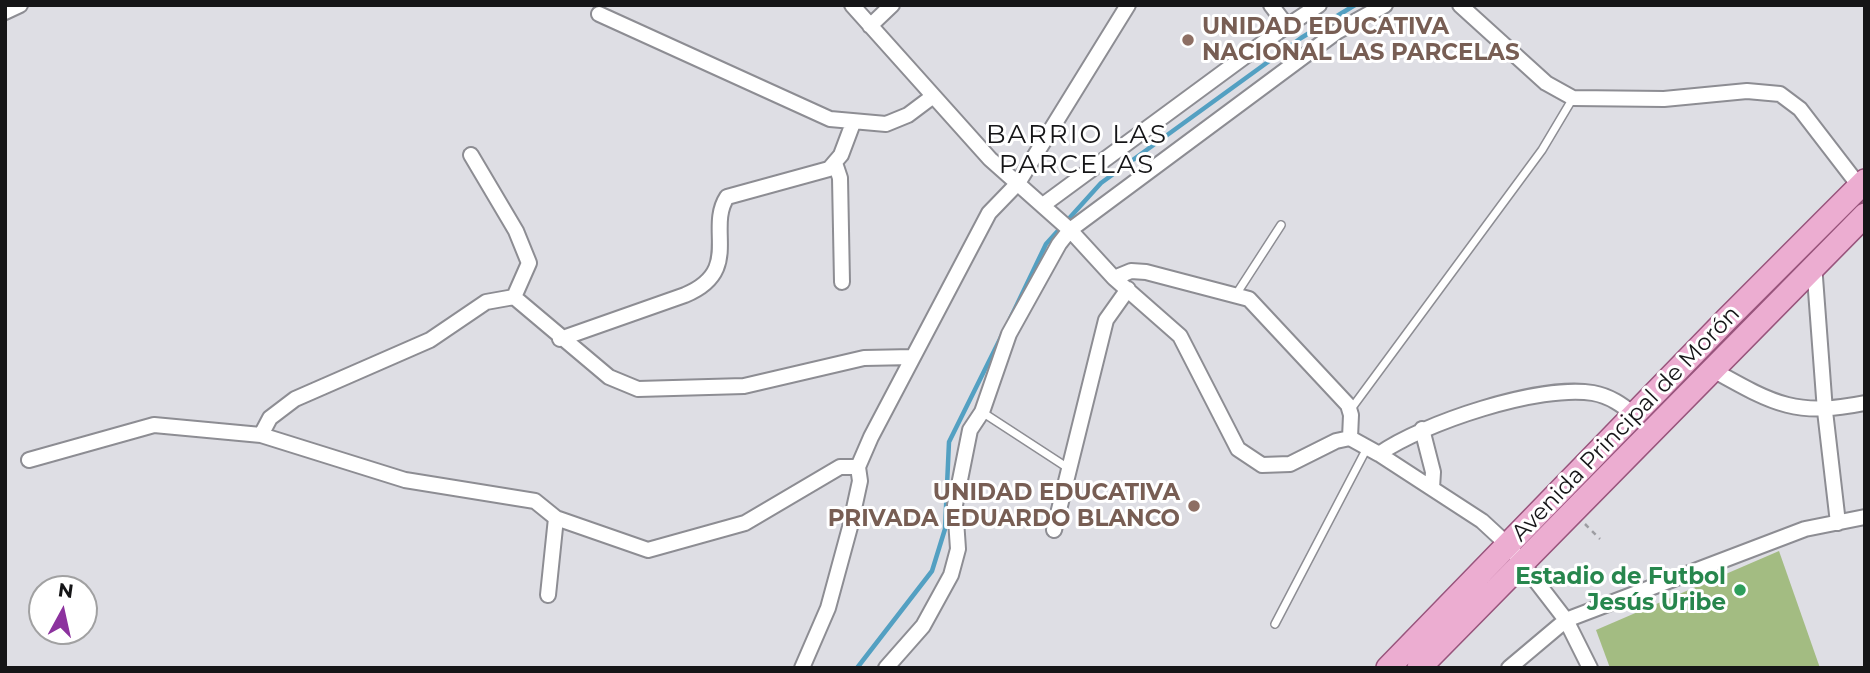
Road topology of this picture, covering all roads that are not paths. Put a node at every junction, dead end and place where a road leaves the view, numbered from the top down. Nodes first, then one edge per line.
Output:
1 (20, 5) edge
2 (852, 5) edge
3 (892, 5) edge
4 (1128, 5) edge
5 (1271, 5) edge
6 (1319, 5) edge
7 (1385, 5) edge
8 (1460, 5) edge
9 (5, 12) edge
10 (600, 14) dead end
11 (870, 26) junction
12 (1286, 26) junction
13 (932, 97) junction
14 (1573, 98) junction
15 (853, 123) junction
16 (471, 155) dead end
17 (835, 163) junction
18 (1018, 183) junction
19 (1862, 184) edge
20 (1043, 205) junction
21 (1865, 215) edge
22 (1281, 225) dead end
23 (1066, 227) junction
24 (1814, 264) junction
25 (1114, 278) junction
26 (842, 282) dead end
27 (1128, 289) junction
28 (1237, 293) junction
29 (514, 297) junction
30 (560, 339) junction
31 (913, 357) junction
32 (1713, 370) junction
33 (1865, 404) edge
34 (1350, 410) junction
35 (1825, 411) junction
36 (982, 412) junction
37 (1635, 415) junction
38 (1422, 429) junction
39 (261, 435) junction
40 (1350, 438) junction
41 (1373, 450) junction
42 (29, 460) dead end
43 (858, 467) junction
44 (1068, 468) junction
45 (1432, 488) junction
46 (1865, 517) edge
47 (556, 518) junction
48 (1838, 523) junction
49 (1054, 530) dead end
50 (1516, 555) junction
51 (548, 595) dead end
52 (1566, 620) junction
53 (1275, 624) dead end
54 (893, 665) edge
55 (802, 668) edge
56 (1388, 668) edge
57 (1419, 668) edge
58 (1509, 668) edge
59 (1590, 668) edge

1 - 9 street
2 - 11 street
3 - 11 street
4 - 18 street
5 - 12 street
6 - 12 street
7 - 23 street
8 - 14 street
10 - 15 street
11 - 13 street
12 - 20 street
13 - 15 street
13 - 18 street
14 - 19 street
14 - 34 lane
15 - 17 street
16 - 29 street
17 - 26 street
17 - 30 street
18 - 20 street
18 - 31 street
19 - 37 main road, Avenida Principal de Morón
20 - 23 street
21 - 24 main road, Avenida Principal de Morón
22 - 28 lane
23 - 25 street
23 - 36 street
24 - 32 main road, Avenida Principal de Morón
24 - 35 street
25 - 27 street
25 - 28 street
27 - 40 street
27 - 44 street
28 - 34 street
29 - 30 street
29 - 39 street
30 - 31 street
31 - 43 street
32 - 35 street
32 - 50 main road, Avenida Principal de Morón
33 - 35 street
34 - 40 street
35 - 48 street
36 - 44 lane
36 - 54 street
37 - 38 street
37 - 50 main road, Avenida Principal de Morón
38 - 41 street
38 - 45 street
39 - 42 street
39 - 47 street
40 - 41 street
41 - 45 street
41 - 53 lane
43 - 47 street
43 - 55 street
44 - 49 street
45 - 50 street
46 - 48 street
47 - 51 street
48 - 52 street
50 - 52 street
50 - 56 main road, Avenida Principal de Morón
50 - 57 main road, Avenida Principal de Morón
52 - 58 street
52 - 59 street

